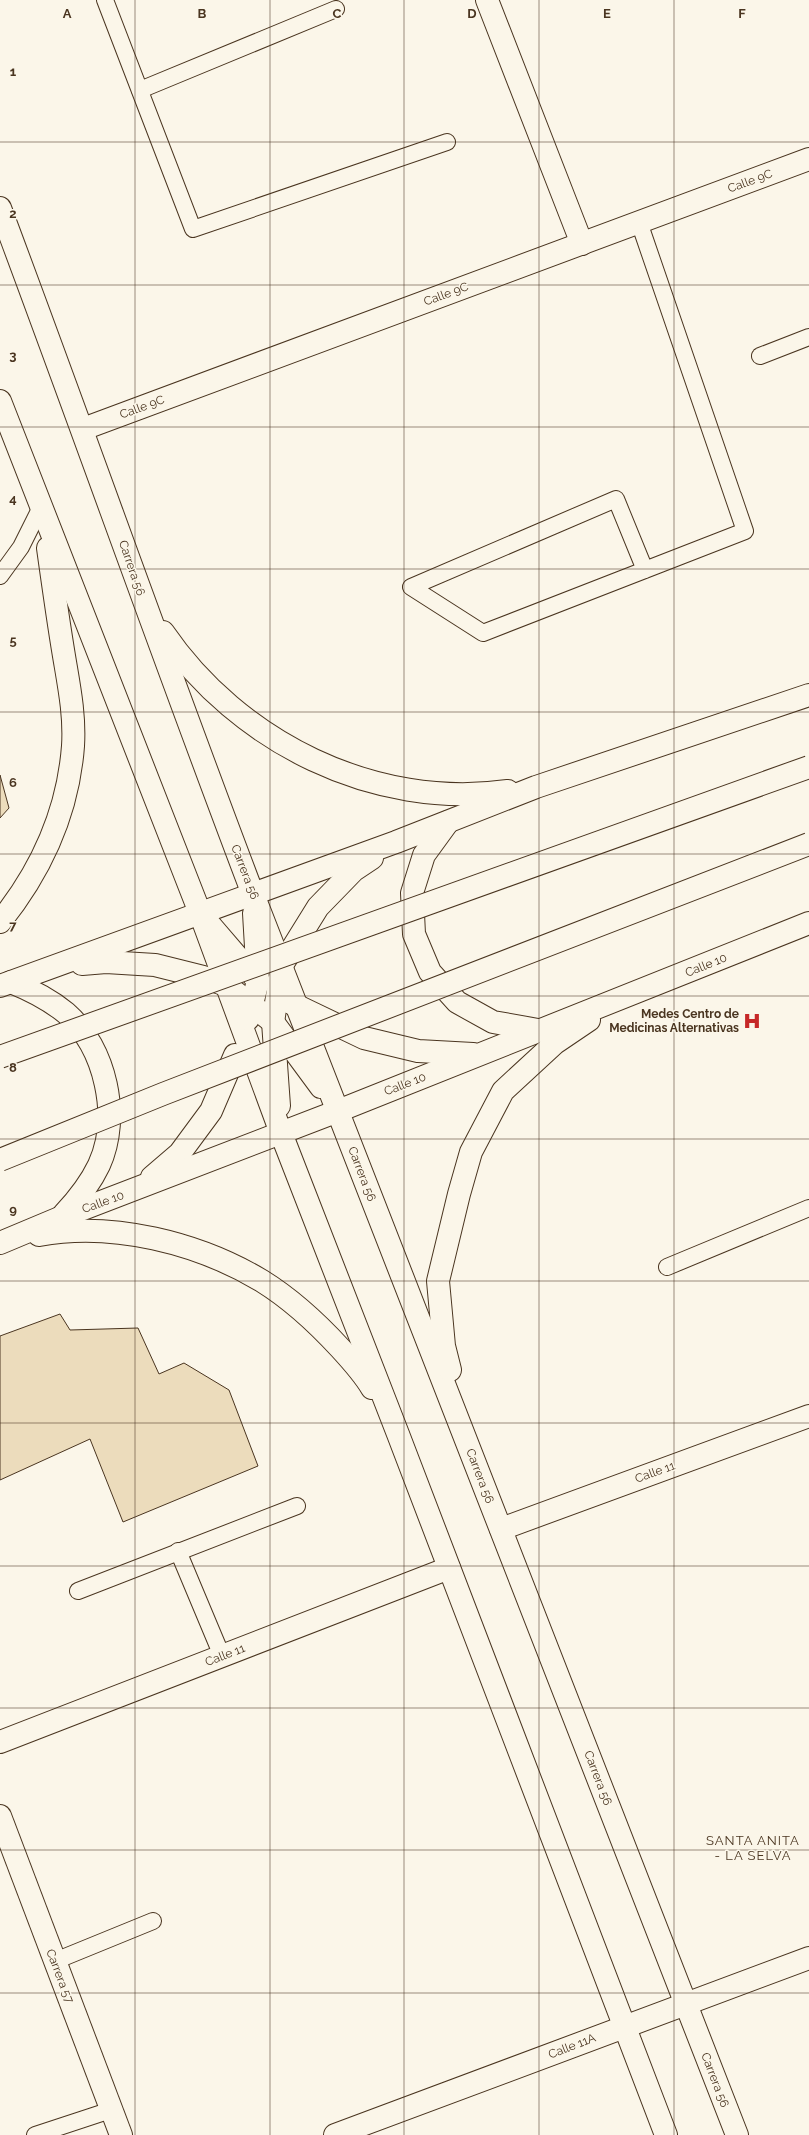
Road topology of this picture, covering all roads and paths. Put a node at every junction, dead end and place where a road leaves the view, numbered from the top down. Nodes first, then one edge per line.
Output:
1 (105, 0) edge
2 (487, 0) edge
3 (336, 9) dead end
4 (140, 90) junction
5 (446, 142) dead end
6 (809, 159) edge
7 (0, 208) edge
8 (639, 222) junction
9 (582, 244) junction
10 (809, 337) edge
11 (760, 356) dead end
12 (0, 401) edge
13 (83, 429) junction
14 (42, 507) junction
15 (645, 570) junction
16 (0, 576) edge
17 (139, 590) junction
18 (809, 695) edge
19 (809, 767) edge
20 (536, 787) junction
21 (448, 822) junction
22 (396, 842) junction
23 (809, 844) edge
24 (253, 894) junction
25 (200, 913) junction
26 (0, 922) edge
27 (809, 923) edge
28 (282, 965) junction
29 (58, 966) junction
30 (258, 981) junction
31 (5, 984) edge
32 (226, 985) junction
33 (619, 1000) junction
34 (287, 1001) junction
35 (252, 1006) junction
36 (273, 1022) junction
37 (538, 1030) junction
38 (244, 1031) junction
39 (480, 1054) junction
40 (0, 1057) edge
41 (338, 1111) junction
42 (281, 1133) junction
43 (0, 1160) edge
44 (140, 1188) junction
45 (809, 1208) edge
46 (62, 1217) junction
47 (0, 1243) edge
48 (667, 1267) dead end
49 (809, 1416) edge
50 (398, 1434) junction
51 (472, 1455) junction
52 (297, 1506) dead end
53 (500, 1529) junction
54 (178, 1551) junction
55 (450, 1568) junction
56 (78, 1591) dead end
57 (222, 1656) junction
58 (0, 1742) edge
59 (0, 1816) edge
60 (152, 1921) dead end
61 (809, 1958) edge
62 (55, 1961) junction
63 (686, 2004) junction
64 (625, 2026) junction
65 (111, 2110) junction
66 (35, 2135) edge
67 (121, 2135) edge
68 (335, 2135) edge
69 (666, 2135) edge
70 (737, 2135) edge

1 - 4 lane
2 - 9 street
3 - 4 lane
4 - 5 lane
6 - 8 street, Calle 9C
7 - 13 street, Carrera 56
8 - 9 street, Calle 9C
8 - 15 lane
9 - 13 street, Calle 9C
10 - 11 lane
12 - 14 street
13 - 17 street, Carrera 56
14 - 16 lane
14 - 25 street
14 - 26 street
15 - 15 lane
17 - 20 street
17 - 24 street, Carrera 56
18 - 20 street
19 - 40 street, bridge
20 - 21 street
21 - 22 street
21 - 37 street
22 - 24 street
22 - 28 street
23 - 43 street, bridge
24 - 25 street
24 - 28 street, Carrera 56
24 - 30 street
25 - 29 street
25 - 30 street
25 - 32 street
27 - 33 street, Calle 10
28 - 34 street, Carrera 56
29 - 31 street
29 - 32 street
30 - 34 street
30 - 35 street
31 - 46 street
32 - 35 street
32 - 38 street
33 - 37 street, Calle 10
33 - 51 street
34 - 36 street
34 - 39 street
34 - 41 street, Carrera 56
35 - 36 street
35 - 38 street
36 - 41 street
36 - 42 street
37 - 39 street, Calle 10
38 - 42 street
38 - 44 street
39 - 41 street, Calle 10
41 - 42 street, Calle 10
41 - 51 street, Carrera 56
42 - 44 street, Calle 10
42 - 50 street
44 - 46 street, Calle 10
45 - 48 lane
46 - 47 street, Calle 10
47 - 50 street
49 - 53 street, Calle 11
50 - 55 street
51 - 53 street, Carrera 56
52 - 54 lane
53 - 63 street, Carrera 56
54 - 56 lane
54 - 57 lane
55 - 57 street, Calle 11
55 - 64 street
57 - 58 street, Calle 11
59 - 62 street, Carrera 57
60 - 62 lane
61 - 63 street, Calle 11A
62 - 65 street, Carrera 57
63 - 64 street, Calle 11A
63 - 70 street, Carrera 56
64 - 68 street, Calle 11A
64 - 69 street
65 - 66 lane
65 - 67 street, Carrera 57

